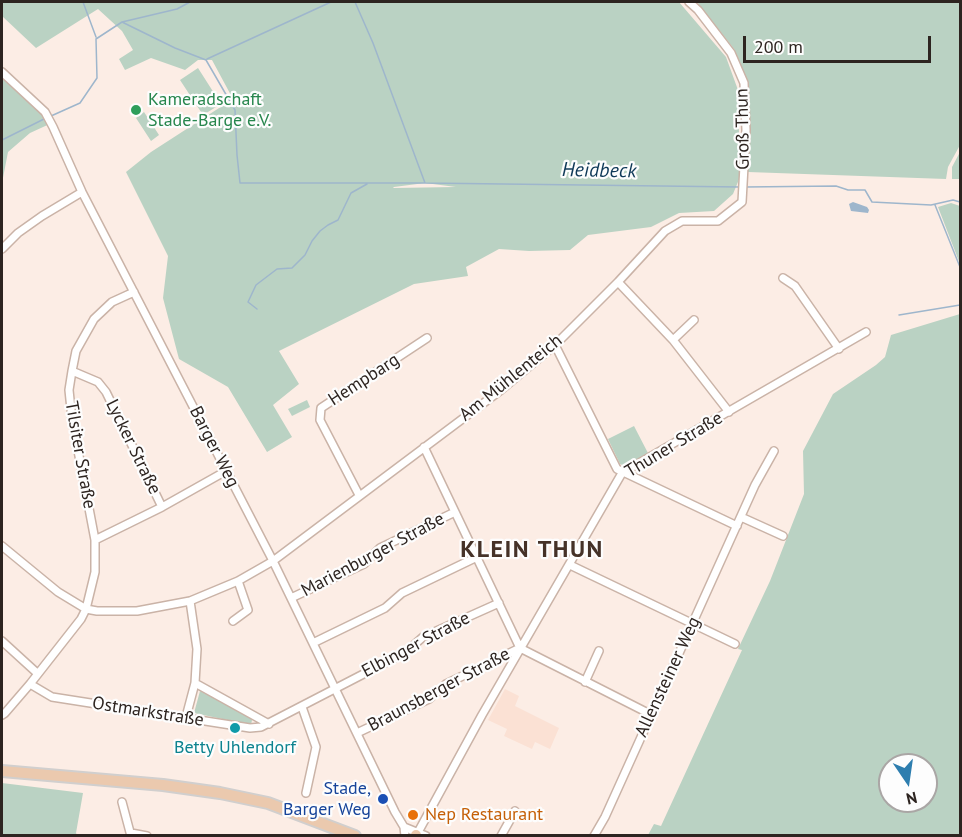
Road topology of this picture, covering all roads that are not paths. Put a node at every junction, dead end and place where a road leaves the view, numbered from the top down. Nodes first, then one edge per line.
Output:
1 (689, 2) edge
2 (2, 72) edge
3 (82, 192) junction
4 (742, 202) joint
5 (2, 249) edge
6 (783, 278) dead end
7 (618, 282) junction
8 (134, 292) junction
9 (694, 320) dead end
10 (866, 332) dead end
11 (427, 339) dead end
12 (673, 340) junction
13 (555, 345) junction
14 (839, 349) junction
15 (72, 371) junction
16 (729, 412) junction
17 (424, 447) junction
18 (774, 452) dead end
19 (226, 471) junction
20 (622, 473) junction
21 (359, 495) junction
22 (162, 507) junction
23 (455, 512) junction
24 (741, 517) junction
25 (737, 526) junction
26 (783, 536) dead end
27 (95, 540) junction
28 (2, 546) edge
29 (477, 557) junction
30 (273, 561) junction
31 (570, 565) junction
32 (238, 581) junction
33 (291, 598) junction
34 (190, 601) junction
35 (499, 603) junction
36 (87, 609) junction
37 (233, 621) dead end
38 (692, 624) junction
39 (2, 640) edge
40 (313, 643) junction
41 (735, 644) dead end
42 (520, 648) junction
43 (599, 651) dead end
44 (37, 673) junction
45 (585, 682) junction
46 (195, 683) junction
47 (30, 684) junction
48 (336, 690) junction
49 (302, 707) junction
50 (650, 714) junction
51 (2, 715) edge
52 (186, 717) junction
53 (269, 723) junction
54 (357, 733) junction
55 (2, 771) edge
56 (306, 794) dead end
57 (122, 802) dead end
58 (515, 811) dead end
59 (405, 831) edge
60 (131, 834) edge
61 (417, 834) edge
62 (147, 836) edge
63 (355, 836) edge
64 (426, 836) edge
65 (501, 836) edge
66 (594, 836) edge

1 - 4 street, Groß Thun
2 - 3 street, Barger Weg
3 - 5 street
3 - 8 street, Barger Weg
4 - 7 street, Am Mühlenteich
6 - 14 street
7 - 12 street
7 - 13 street, Am Mühlenteich
8 - 15 street, Tilsiter Straße
8 - 19 street, Barger Weg
9 - 12 street
10 - 14 street, Thuner Straße
11 - 21 street, Hempbarg
12 - 16 street
13 - 17 street, Am Mühlenteich
13 - 20 street
14 - 16 street, Thuner Straße
15 - 22 street, Lycker Straße
15 - 27 street, Tilsiter Straße
16 - 20 street, Thuner Straße
17 - 21 street, Am Mühlenteich
17 - 23 street
18 - 24 street, Allensteiner Weg
19 - 22 street
19 - 30 street, Barger Weg
20 - 25 street
20 - 31 street, Thuner Straße
21 - 30 street, Am Mühlenteich
22 - 27 street
23 - 29 street
23 - 33 street, Marienburger Straße
24 - 25 street, Allensteiner Weg
24 - 26 street
25 - 38 street, Allensteiner Weg
27 - 36 street, Tilsiter Straße
28 - 36 street
29 - 35 street
29 - 40 street
30 - 32 street, Am Mühlenteich
30 - 33 street, Barger Weg
31 - 38 street
31 - 42 street, Thuner Straße
32 - 34 street, Am Mühlenteich
32 - 37 street
33 - 40 street, Barger Weg
34 - 36 street, Am Mühlenteich
34 - 46 street
35 - 42 street
35 - 48 street, Elbinger Straße
36 - 44 street
38 - 41 street
38 - 50 street, Allensteiner Weg
39 - 44 street
40 - 48 street, Barger Weg
42 - 45 street
42 - 54 street, Braunsberger Straße
42 - 61 street, Thuner Straße
43 - 45 street
44 - 47 street
45 - 50 street
46 - 52 street
46 - 53 street, Ostmarkstraße
47 - 51 street
47 - 52 street, Ostmarkstraße
48 - 49 street, Ostmarkstraße
48 - 54 street, Barger Weg
49 - 53 street, Ostmarkstraße
49 - 56 street
50 - 66 street, Allensteiner Weg
52 - 53 street, Ostmarkstraße
54 - 59 street, Barger Weg
55 - 63 main road
57 - 60 street
58 - 65 street
59 - 61 street
60 - 62 street
61 - 64 street

